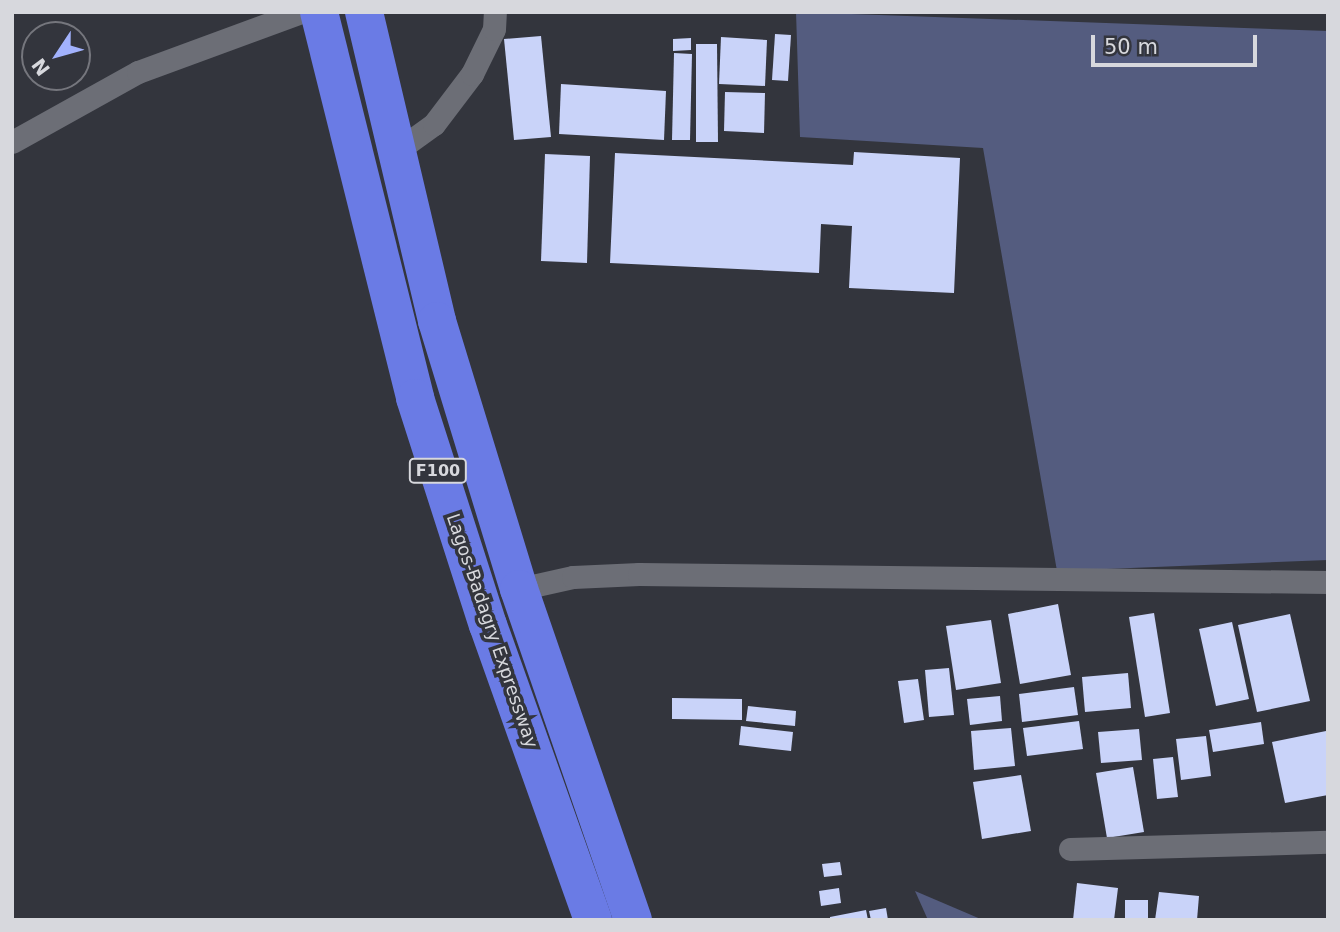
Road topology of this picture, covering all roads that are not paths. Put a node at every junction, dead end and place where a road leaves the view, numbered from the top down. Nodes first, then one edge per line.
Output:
1 (301, 12) edge
2 (319, 12) edge
3 (364, 12) edge
4 (495, 12) edge
5 (12, 142) edge
6 (398, 150) junction
7 (1328, 582) edge
8 (519, 589) junction
9 (1328, 842) edge
10 (1070, 849) dead end
11 (593, 920) edge
12 (634, 920) edge

1 - 5 street
2 - 11 highway, Lagos-Badagry Expressway / F100
3 - 6 highway, F100
4 - 6 street
6 - 8 highway, F100
7 - 8 street
8 - 12 highway, F100
9 - 10 street

